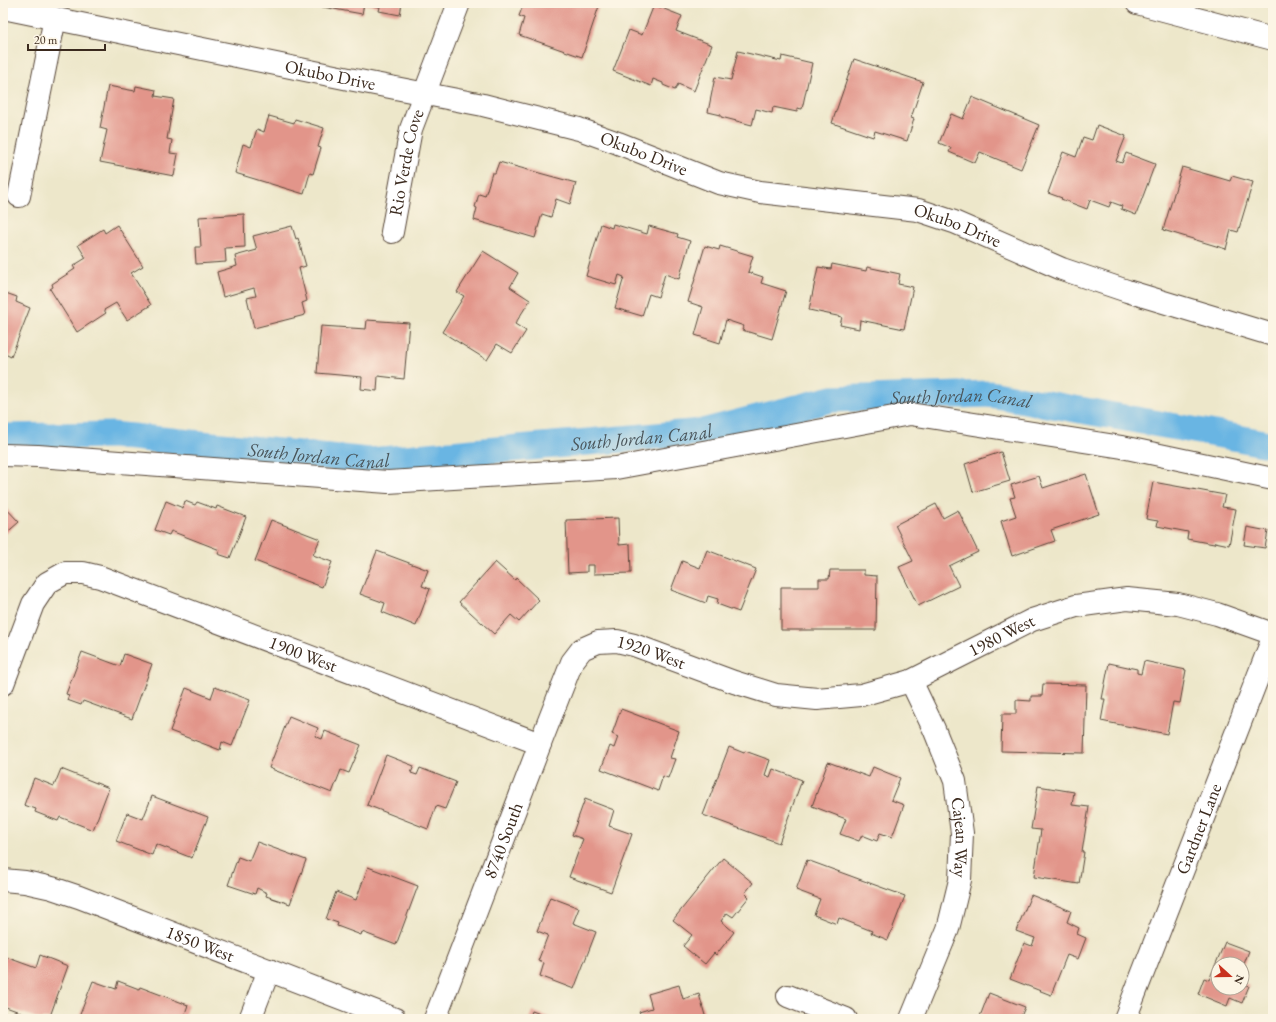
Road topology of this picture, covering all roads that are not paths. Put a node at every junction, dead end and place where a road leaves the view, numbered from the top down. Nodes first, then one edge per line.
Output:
1 (459, 3) edge
2 (1137, 3) edge
3 (3, 8) edge
4 (55, 18) junction
5 (1273, 39) edge
6 (424, 94) junction
7 (19, 196) dead end
8 (392, 232) dead end
9 (1273, 336) edge
10 (3, 456) edge
11 (1273, 480) edge
12 (1273, 634) edge
13 (1273, 638) edge
14 (572, 662) joint
15 (911, 681) junction
16 (734, 682) joint
17 (3, 684) edge
18 (540, 744) junction
19 (3, 880) edge
20 (269, 970) junction
21 (788, 996) dead end
22 (250, 1019) edge
23 (395, 1019) edge
24 (435, 1019) edge
25 (846, 1019) edge
26 (911, 1019) edge
27 (1125, 1019) edge

1 - 6 street, Rio Verde Cove
2 - 5 street
3 - 4 street, Okubo Drive
4 - 6 street, Okubo Drive
4 - 7 street
6 - 8 street, Rio Verde Cove
6 - 9 street, Okubo Drive
10 - 11 street
12 - 15 street, 1980 West
13 - 27 street, Gardner Lane
14 - 16 street, 1920 West
14 - 18 street, 8740 South
15 - 16 street, 1980 West
15 - 26 street, Cajean Way
17 - 18 street, 1900 West
18 - 24 street, 8740 South
19 - 20 street, 1850 West
20 - 22 street
20 - 23 street, 1850 West
21 - 25 street

